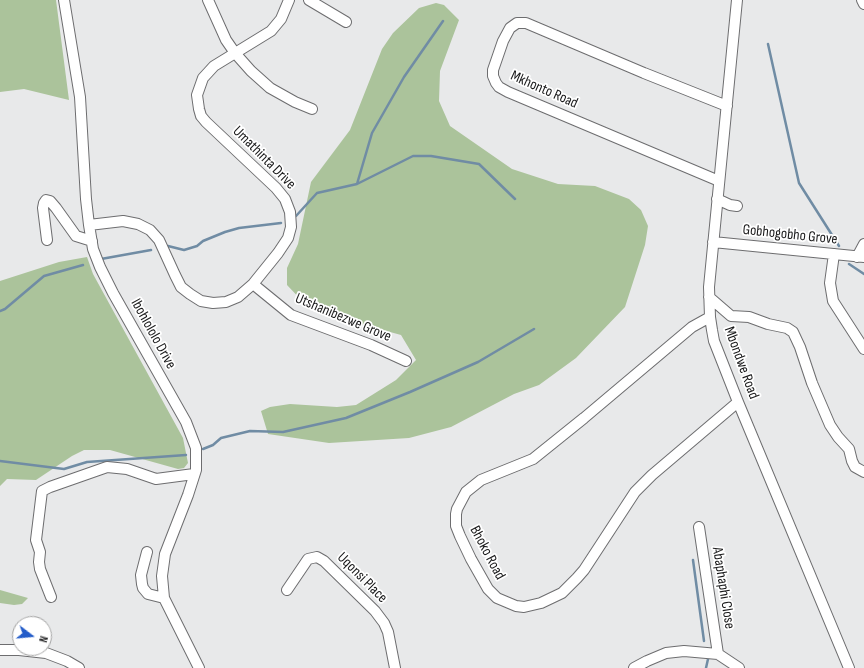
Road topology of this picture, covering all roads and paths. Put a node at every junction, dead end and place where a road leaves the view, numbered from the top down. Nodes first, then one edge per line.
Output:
1 (64, 0) edge
2 (208, 0) edge
3 (289, 0) edge
4 (309, 0) edge
5 (737, 0) edge
6 (862, 0) edge
7 (864, 4) edge
8 (346, 22) dead end
9 (235, 53) junction
10 (727, 106) junction
11 (312, 109) dead end
12 (719, 180) junction
13 (717, 199) junction
14 (737, 206) dead end
15 (89, 225) junction
16 (47, 240) dead end
17 (92, 241) junction
18 (713, 242) junction
19 (864, 244) edge
20 (834, 254) junction
21 (860, 257) edge
22 (253, 284) junction
23 (709, 297) junction
24 (710, 317) junction
25 (863, 345) edge
26 (406, 361) dead end
27 (738, 402) junction
28 (864, 472) edge
29 (194, 474) junction
30 (699, 527) dead end
31 (147, 552) dead end
32 (287, 590) dead end
33 (51, 597) dead end
34 (164, 598) junction
35 (0, 650) edge
36 (718, 654) junction
37 (79, 668) edge
38 (199, 668) edge
39 (395, 668) edge
40 (634, 668) edge
41 (739, 668) edge
42 (849, 668) edge

1 - 15 street, Ibohlololo Drive
2 - 9 street
3 - 9 street, Umathinta Drive
4 - 8 street
5 - 10 street, Mbondwe Road
6 - 7 street
9 - 11 street
9 - 22 street, Umathinta Drive
10 - 12 street, Mbondwe Road
10 - 12 street, Mkhonto Road
12 - 13 street, Mbondwe Road
13 - 14 street
13 - 18 street, Mbondwe Road
15 - 17 street, Ibohlololo Drive
15 - 22 street, Umathinta Drive
16 - 17 street
17 - 29 street, Ibohlololo Drive
18 - 20 street, Gobhogobho Grove
18 - 23 street, Mbondwe Road
19 - 21 street
20 - 21 street, Gobhogobho Grove
20 - 25 street
22 - 26 street, Utshanibezwe Grove
23 - 24 street, Mbondwe Road
23 - 28 street
24 - 27 street, Mbondwe Road
24 - 27 street, Bhoko Road
27 - 42 street, Mbondwe Road
29 - 33 street
29 - 34 street, Ibohlololo Drive
30 - 36 street, Abaphaphi Close
31 - 34 street
32 - 39 street, Uqonsi Place
34 - 38 street, Ibohlololo Drive
35 - 37 street
36 - 40 street
36 - 41 street

